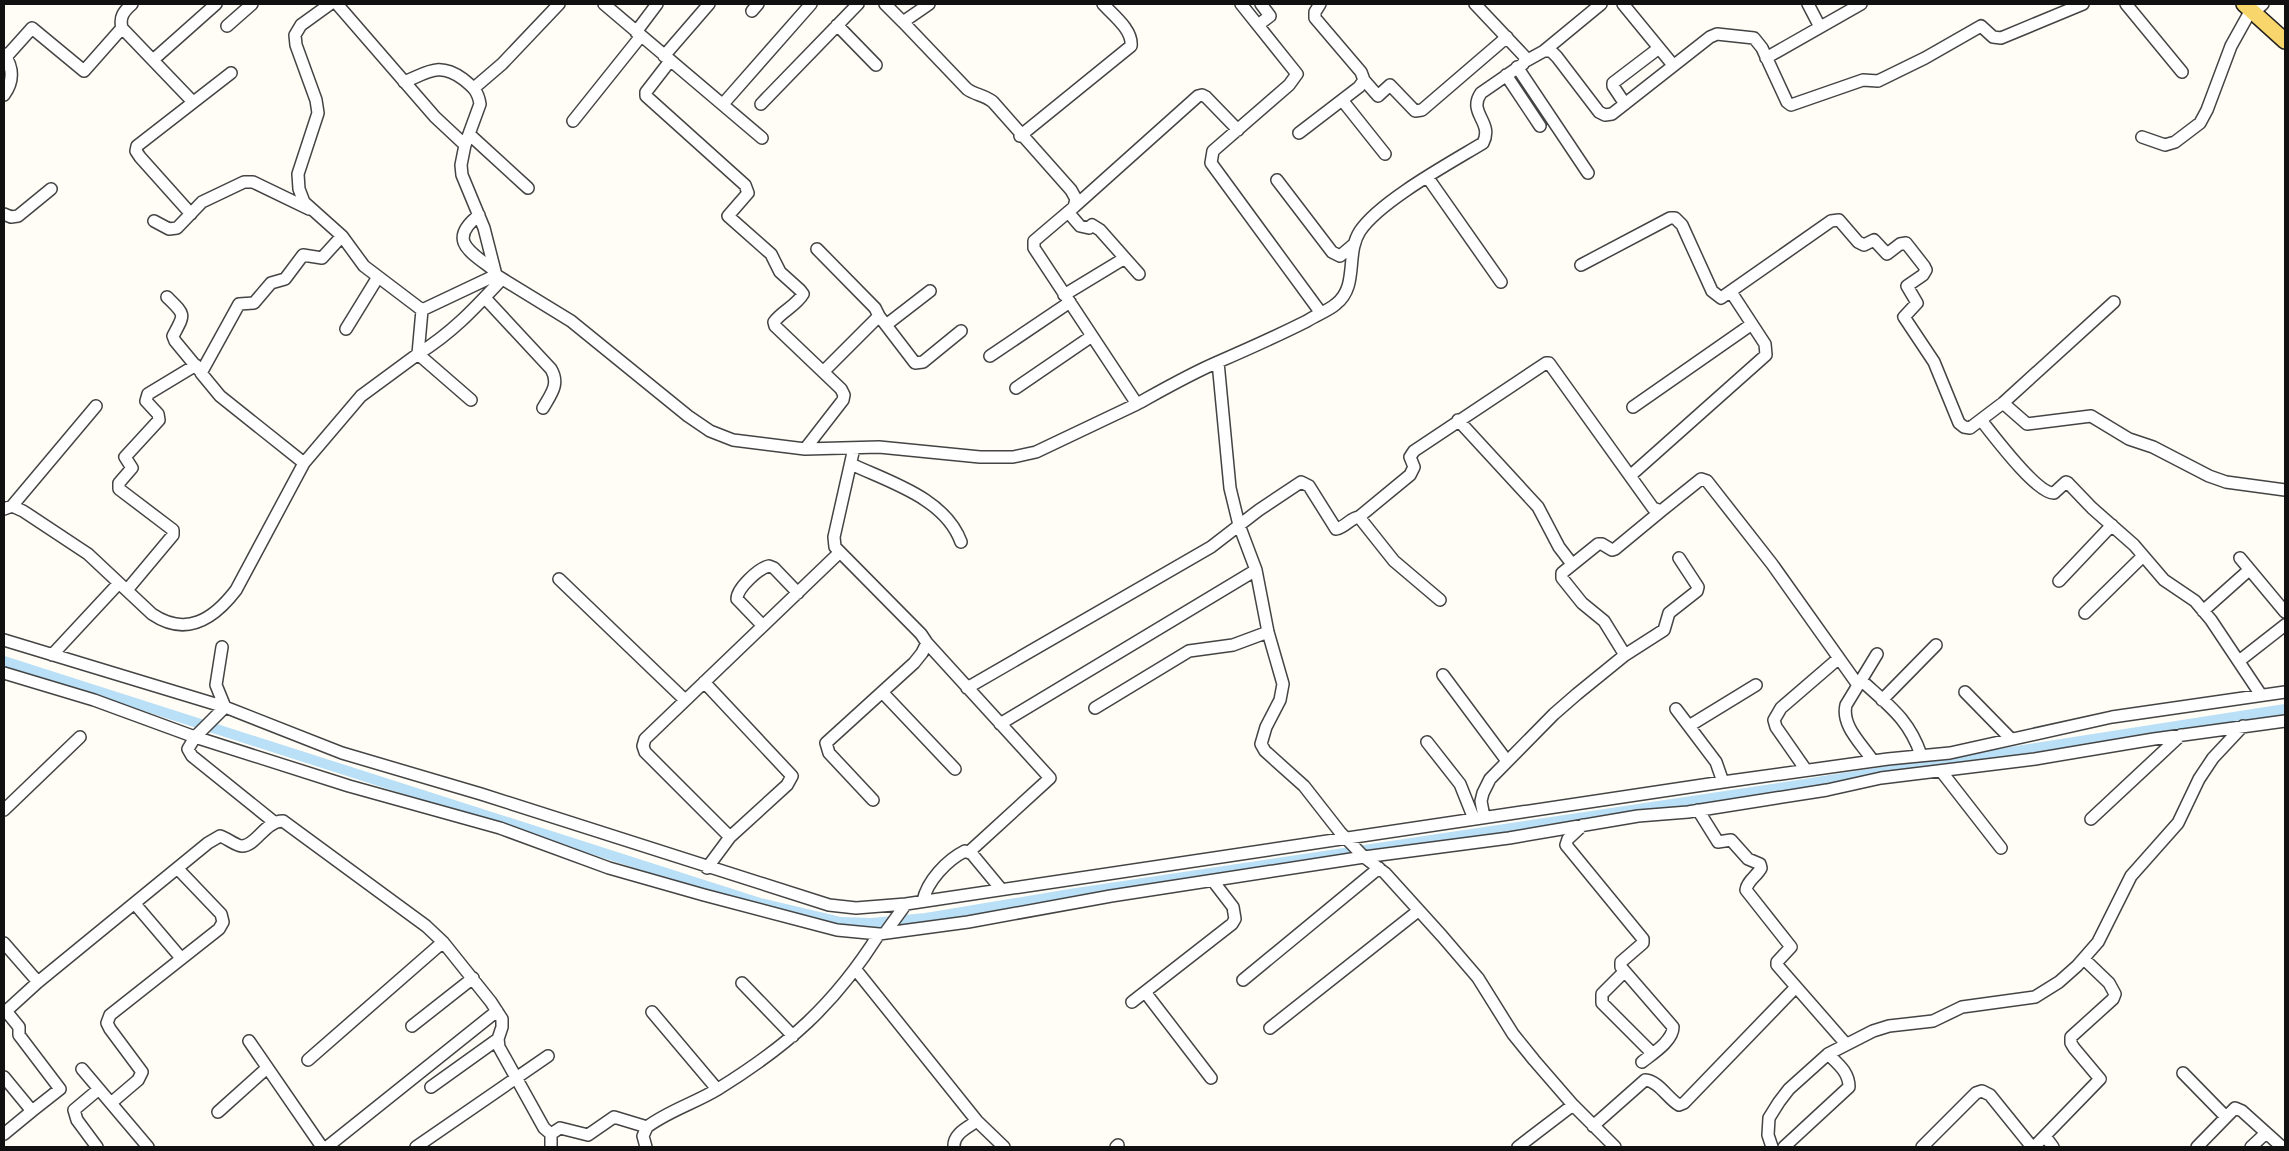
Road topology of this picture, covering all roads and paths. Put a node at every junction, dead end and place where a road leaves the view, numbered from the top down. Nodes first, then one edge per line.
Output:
1 (132, 4) edge
2 (216, 4) edge
3 (252, 4) edge
4 (330, 4) edge
5 (337, 4) edge
6 (558, 4) edge
7 (604, 4) edge
8 (657, 4) edge
9 (709, 4) edge
10 (811, 4) edge
11 (858, 4) edge
12 (885, 4) edge
13 (929, 4) edge
14 (1103, 4) edge
15 (1242, 4) edge
16 (1262, 4) edge
17 (1320, 4) edge
18 (1475, 4) edge
19 (1601, 4) edge
20 (1623, 4) edge
21 (1808, 4) edge
22 (1861, 4) edge
23 (2083, 4) edge
24 (2126, 4) edge
25 (2253, 7) edge
26 (904, 22) junction
27 (1258, 24) junction
28 (837, 25) junction
29 (227, 26) dead end
30 (1820, 27) junction
31 (122, 28) junction
32 (638, 34) junction
33 (1507, 37) junction
34 (2285, 41) edge
35 (1659, 48) junction
36 (1544, 51) junction
37 (5, 56) edge
38 (667, 58) junction
39 (1766, 58) junction
40 (153, 60) junction
41 (1522, 64) junction
42 (876, 65) dead end
43 (1673, 65) junction
44 (231, 72) dead end
45 (2182, 72) dead end
46 (1506, 75) junction
47 (1364, 80) junction
48 (404, 82) junction
49 (474, 88) junction
50 (4, 95) edge
51 (1342, 100) junction
52 (193, 102) junction
53 (723, 104) junction
54 (761, 104) dead end
55 (1625, 104) junction
56 (574, 121) dead end
57 (1540, 126) dead end
58 (1238, 130) junction
59 (1299, 133) dead end
60 (1020, 136) junction
61 (2142, 137) dead end
62 (762, 138) dead end
63 (467, 140) junction
64 (1385, 154) dead end
65 (1588, 173) dead end
66 (1428, 178) junction
67 (1276, 180) dead end
68 (528, 188) dead end
69 (51, 189) dead end
70 (1071, 210) junction
71 (315, 212) junction
72 (4, 214) edge
73 (190, 214) junction
74 (479, 214) junction
75 (154, 221) dead end
76 (342, 236) junction
77 (1353, 245) junction
78 (817, 249) dead end
79 (1125, 258) junction
80 (1581, 265) dead end
81 (1139, 274) dead end
82 (497, 275) junction
83 (378, 277) junction
84 (1500, 282) dead end
85 (930, 291) dead end
86 (1731, 292) junction
87 (168, 297) dead end
88 (484, 298) junction
89 (1067, 299) junction
90 (2114, 302) dead end
91 (422, 310) junction
92 (1321, 313) junction
93 (879, 316) junction
94 (1752, 324) junction
95 (886, 326) junction
96 (346, 329) dead end
97 (960, 331) dead end
98 (1092, 336) junction
99 (418, 354) junction
100 (990, 356) dead end
101 (1218, 362) junction
102 (198, 369) junction
103 (824, 372) junction
104 (1016, 388) dead end
105 (471, 400) dead end
106 (2002, 403) junction
107 (1137, 404) junction
108 (96, 406) dead end
109 (1633, 407) dead end
110 (543, 408) dead end
111 (1458, 420) junction
112 (1981, 420) junction
113 (805, 448) junction
114 (854, 448) junction
115 (304, 463) junction
116 (850, 464) junction
117 (1630, 476) junction
118 (2285, 490) edge
119 (8, 507) edge
120 (1661, 511) junction
121 (1359, 517) junction
122 (1239, 525) junction
123 (2112, 525) junction
124 (961, 542) dead end
125 (839, 553) junction
126 (2143, 556) junction
127 (1679, 558) dead end
128 (2240, 558) dead end
129 (1572, 564) junction
130 (1256, 570) junction
131 (2249, 570) junction
132 (560, 579) dead end
133 (2059, 581) dead end
134 (123, 587) junction
135 (798, 592) junction
136 (1440, 600) dead end
137 (2204, 611) junction
138 (2285, 612) edge
139 (2085, 613) dead end
140 (2285, 625) edge
141 (763, 626) junction
142 (1268, 632) junction
143 (4, 640) edge
144 (927, 643) junction
145 (1936, 645) dead end
146 (222, 647) dead end
147 (1877, 654) dead end
148 (52, 655) junction
149 (1625, 655) junction
150 (1839, 658) junction
151 (2239, 661) junction
152 (4, 673) edge
153 (1443, 675) dead end
154 (704, 682) junction
155 (1859, 682) junction
156 (1756, 685) dead end
157 (967, 688) junction
158 (882, 692) junction
159 (1965, 692) dead end
160 (2285, 692) edge
161 (2261, 695) junction
162 (685, 700) junction
163 (1882, 700) junction
164 (1095, 708) dead end
165 (1676, 709) dead end
166 (223, 710) junction
167 (2285, 721) edge
168 (1000, 724) junction
169 (1689, 726) junction
170 (2243, 726) junction
171 (198, 734) junction
172 (2181, 735) junction
173 (80, 737) dead end
174 (2010, 739) junction
175 (1427, 742) dead end
176 (1921, 756) junction
177 (1507, 761) junction
178 (1874, 761) junction
179 (955, 769) dead end
180 (1806, 770) junction
181 (1941, 771) junction
182 (1724, 782) junction
183 (873, 800) dead end
184 (4, 810) edge
185 (1698, 810) junction
186 (1479, 818) junction
187 (2091, 818) dead end
188 (274, 822) junction
189 (1584, 825) junction
190 (730, 837) junction
191 (1346, 838) junction
192 (2001, 848) dead end
193 (969, 852) junction
194 (1364, 857) junction
195 (708, 868) junction
196 (1379, 868) junction
197 (178, 869) junction
198 (1213, 882) junction
199 (1002, 889) junction
200 (923, 901) junction
201 (135, 904) junction
202 (905, 906) junction
203 (1418, 911) junction
204 (884, 932) junction
205 (443, 942) junction
206 (4, 943) edge
207 (181, 958) junction
208 (2084, 959) junction
209 (856, 970) junction
210 (1624, 972) junction
211 (473, 978) junction
212 (1243, 980) dead end
213 (38, 982) junction
214 (742, 983) dead end
215 (1796, 987) junction
216 (1145, 992) junction
217 (1132, 1002) dead end
218 (497, 1011) junction
219 (5, 1012) edge
220 (652, 1012) dead end
221 (412, 1026) dead end
222 (1270, 1028) dead end
223 (793, 1036) junction
224 (498, 1039) junction
225 (249, 1041) dead end
226 (1846, 1044) junction
227 (1652, 1053) junction
228 (1828, 1054) junction
229 (548, 1056) dead end
230 (308, 1060) dead end
231 (1642, 1062) dead end
232 (267, 1068) junction
233 (82, 1069) dead end
234 (2183, 1073) dead end
235 (4, 1077) edge
236 (515, 1078) junction
237 (1211, 1078) dead end
238 (431, 1087) dead end
239 (99, 1088) junction
240 (717, 1090) junction
241 (111, 1103) junction
242 (1573, 1105) junction
243 (32, 1111) junction
244 (218, 1112) dead end
245 (2226, 1117) junction
246 (977, 1121) junction
247 (1593, 1126) junction
248 (647, 1127) junction
249 (2266, 1132) junction
250 (4, 1134) edge
251 (551, 1134) junction
252 (2045, 1136) junction
253 (97, 1147) edge
254 (148, 1147) edge
255 (322, 1147) edge
256 (327, 1147) edge
257 (416, 1147) edge
258 (551, 1147) edge
259 (646, 1147) edge
260 (954, 1147) edge
261 (1004, 1147) edge
262 (1518, 1147) edge
263 (1615, 1147) edge
264 (1772, 1147) edge
265 (1784, 1147) edge
266 (1922, 1147) edge
267 (2033, 1147) edge
268 (2054, 1147) edge
269 (2197, 1147) edge
270 (2251, 1147) edge
271 (2282, 1147) edge

1 - 31 street
2 - 40 street
3 - 29 street
4 - 71 street
5 - 48 street
6 - 49 street
7 - 32 street
8 - 32 street
9 - 38 street
10 - 53 street
11 - 28 street
12 - 26 street
13 - 26 street
14 - 60 street
15 - 27 street
16 - 27 street
17 - 47 street
18 - 33 street
19 - 36 street
20 - 35 street
21 - 30 street
22 - 30 street
23 - 39 street
24 - 45 street
25 - 34 main road
25 - 61 street
26 - 60 street
27 - 58 street
28 - 42 street
28 - 54 street
30 - 39 street
31 - 37 street
31 - 40 street
32 - 38 street
32 - 56 street
33 - 41 street
33 - 47 street
35 - 43 street
35 - 55 street
36 - 41 street
36 - 55 street
37 - 50 street
38 - 53 street
38 - 103 street
39 - 43 street
40 - 52 street
41 - 46 street
41 - 65 street
43 - 55 street
44 - 52 street
46 - 57 street
46 - 66 street
47 - 51 street
48 - 49 street
48 - 63 street
49 - 63 street
51 - 59 street
51 - 64 street
52 - 73 street
53 - 62 street
58 - 70 street
58 - 92 street
60 - 70 street
63 - 68 street
63 - 74 street
66 - 77 street
66 - 84 street
67 - 77 street
69 - 72 street
70 - 79 street
70 - 89 street
71 - 73 street
71 - 76 street
73 - 75 street
74 - 82 street
74 - 82 street
76 - 83 street
76 - 102 street
77 - 92 street
78 - 93 street
79 - 81 street
79 - 89 street
80 - 86 street
82 - 88 street
82 - 91 street
82 - 113 street
83 - 91 street
83 - 96 street
85 - 95 street
86 - 94 street
86 - 112 street
87 - 102 street
88 - 99 street
88 - 110 street
89 - 98 street
89 - 100 street
90 - 106 street
91 - 99 street
92 - 101 street
93 - 95 street
93 - 103 street
94 - 109 street
94 - 117 street
95 - 97 street
98 - 104 street
98 - 107 street
99 - 105 street
99 - 115 street
101 - 107 street
101 - 122 street
102 - 115 street
102 - 134 street
103 - 113 street
106 - 112 street
106 - 118 street
107 - 114 street
108 - 119 street
111 - 117 street
111 - 121 street
111 - 129 street
112 - 123 street
113 - 114 street
114 - 116 street
115 - 134 street
116 - 124 street
116 - 125 street
117 - 120 street
119 - 134 street
120 - 129 street
120 - 150 street
121 - 122 street
121 - 136 street
122 - 130 street
122 - 157 street
123 - 126 street
123 - 133 street
125 - 135 street
125 - 144 street
126 - 137 street
126 - 139 street
127 - 149 street
128 - 131 street
129 - 149 street
130 - 142 street
130 - 168 street
131 - 137 street
131 - 138 street
132 - 162 street
134 - 148 street
135 - 141 street
135 - 141 street
137 - 151 street
140 - 151 street
141 - 154 street
142 - 164 street
142 - 191 street
143 - 148 street
144 - 157 street
144 - 158 street
145 - 163 street
146 - 166 street
147 - 155 street
148 - 166 street
149 - 177 street
150 - 155 street
150 - 180 street
151 - 161 street
152 - 171 street
153 - 177 street
154 - 162 street
154 - 190 street
155 - 163 street
155 - 178 street
156 - 169 street
157 - 168 street
158 - 179 street
158 - 183 street
159 - 174 street
160 - 161 street
161 - 174 street
162 - 190 street
163 - 176 street
165 - 169 street
166 - 171 street
166 - 195 street
167 - 170 street
168 - 193 street
169 - 182 street
170 - 172 street
170 - 208 street
171 - 188 street
171 - 204 street
172 - 181 street
172 - 187 street
173 - 184 street
174 - 176 street
175 - 186 street
176 - 178 street
177 - 186 street
178 - 180 street
180 - 182 street
181 - 185 street
181 - 192 street
182 - 186 street
185 - 189 street
185 - 215 street
186 - 191 street
188 - 197 street
188 - 205 street
189 - 194 street
189 - 210 street
190 - 195 street
191 - 194 street
191 - 199 street
193 - 199 street
193 - 200 street
194 - 196 street
194 - 198 street
195 - 202 street
196 - 203 street
196 - 212 street
197 - 201 street
197 - 207 street
198 - 204 street
198 - 216 street
199 - 200 street
200 - 202 street
201 - 207 street
201 - 213 street
202 - 204 street
203 - 222 street
203 - 242 street
204 - 209 street
205 - 211 street
205 - 230 street
206 - 213 street
207 - 241 street
208 - 226 street
208 - 252 street
209 - 223 street
209 - 246 street
210 - 227 street
210 - 227 street
211 - 218 street
211 - 221 street
213 - 219 street
214 - 223 street
215 - 226 street
215 - 247 street
216 - 217 street
216 - 237 street
218 - 224 street
218 - 256 street
219 - 243 street
220 - 240 street
223 - 240 street
224 - 236 street
224 - 238 street
225 - 232 street
226 - 228 street
227 - 231 street
228 - 264 street
228 - 265 street
229 - 236 street
232 - 244 street
232 - 255 street
233 - 239 street
234 - 245 street
235 - 243 street
236 - 251 street
236 - 257 street
239 - 241 street
239 - 253 street
240 - 248 street
241 - 254 street
242 - 247 street
242 - 262 street
243 - 250 street
245 - 249 street
245 - 269 street
246 - 260 street
246 - 261 street
247 - 263 street
248 - 251 street
248 - 259 street
249 - 270 street
249 - 271 street
251 - 258 street
252 - 267 street
252 - 268 street
266 - 267 street

